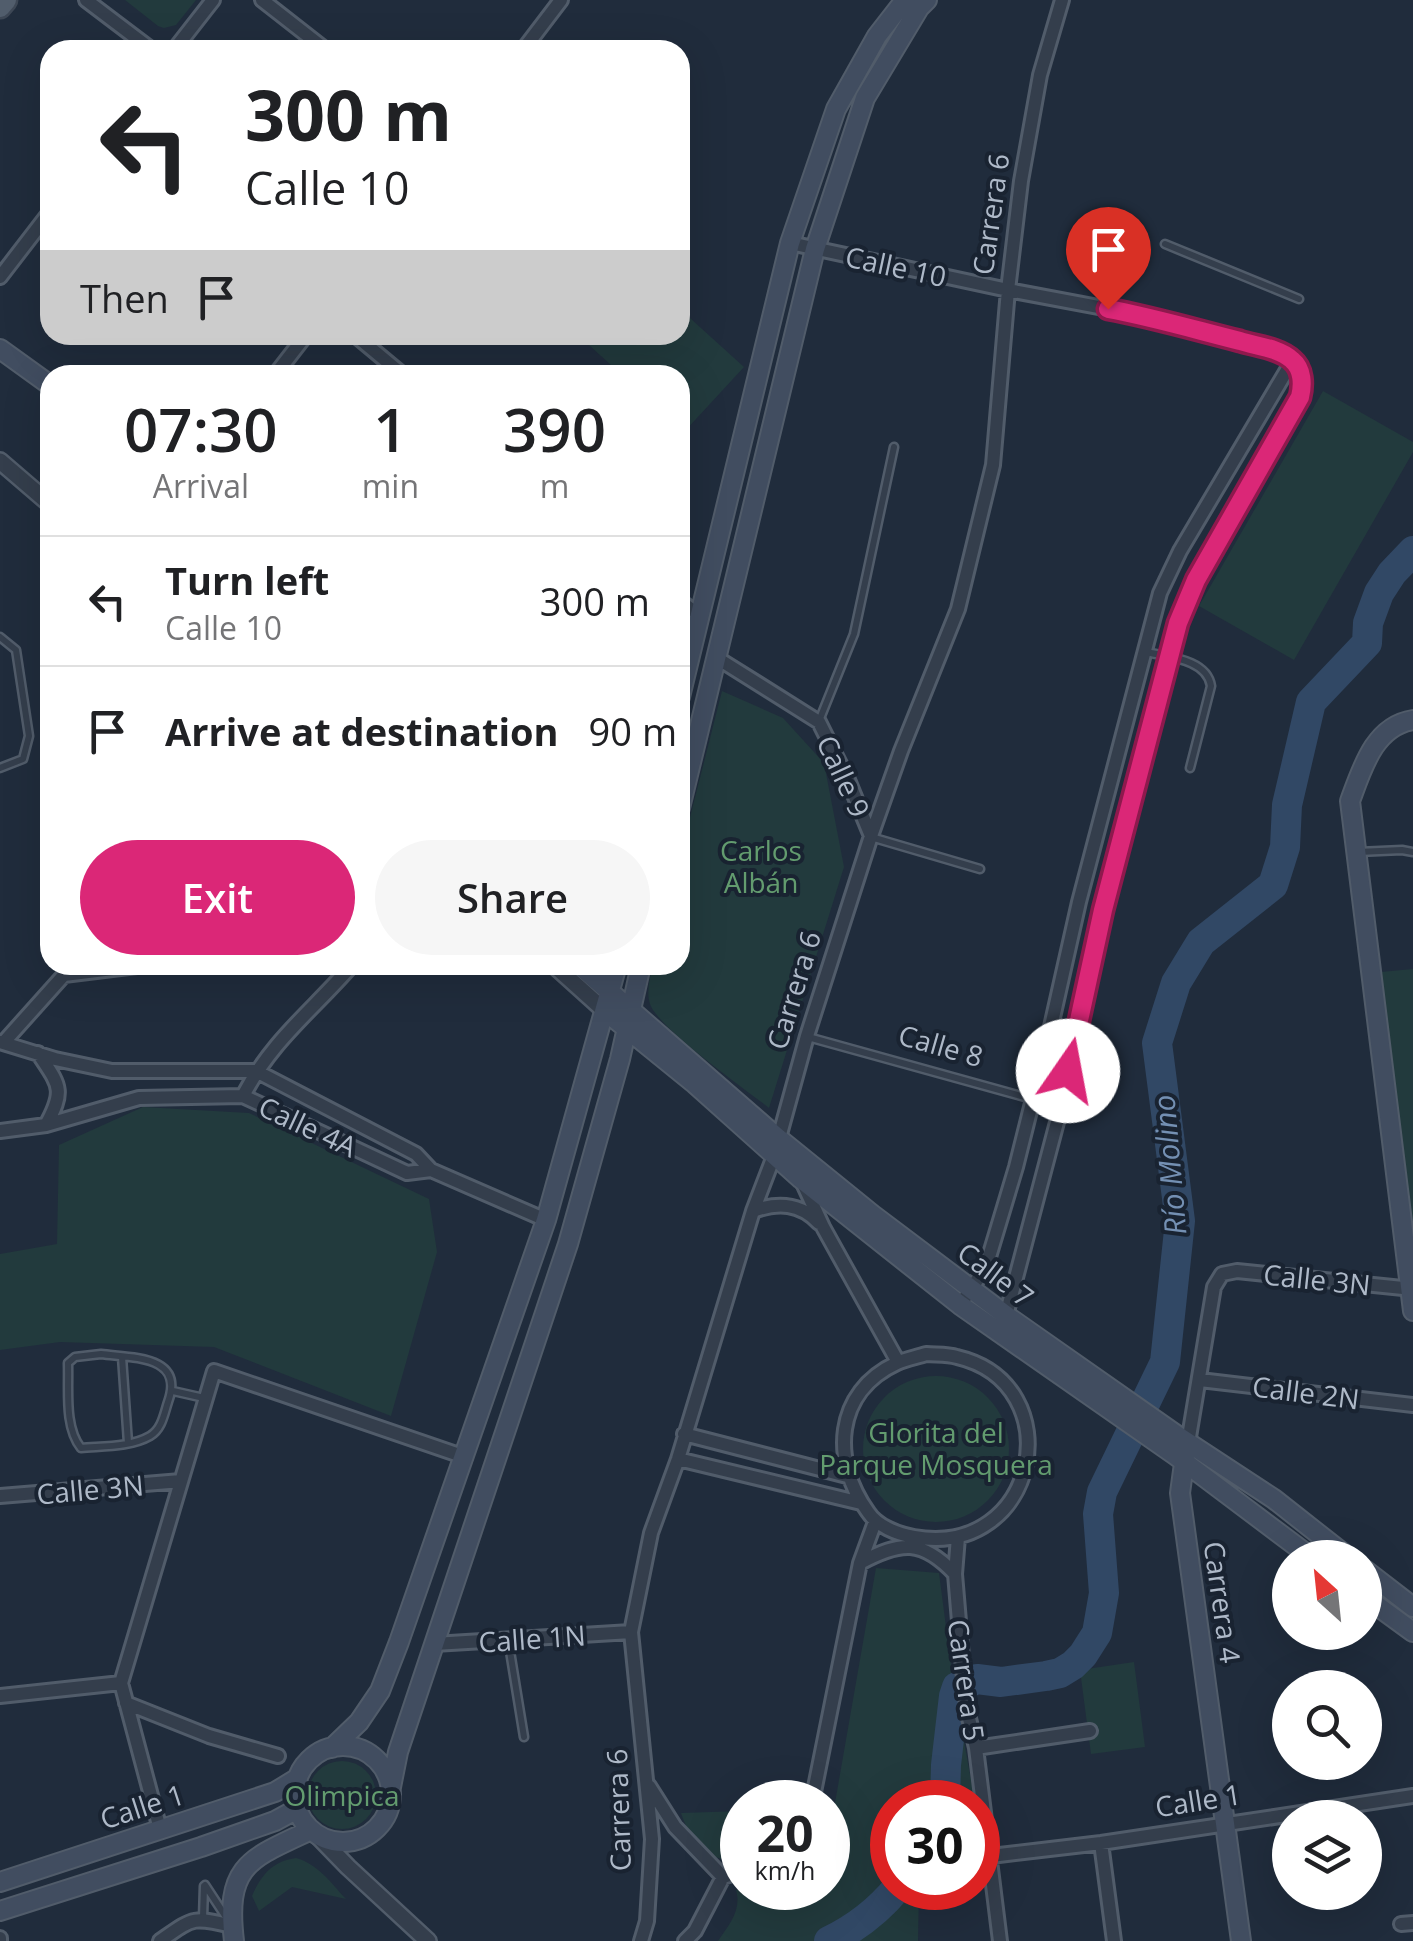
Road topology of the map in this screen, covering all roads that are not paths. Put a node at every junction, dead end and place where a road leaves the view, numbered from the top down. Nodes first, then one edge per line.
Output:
1 (6, 0) edge
2 (86, 0) edge
3 (213, 0) edge
4 (262, 0) edge
5 (561, 0) edge
6 (905, 0) edge
7 (927, 0) edge
8 (1062, 0) edge
9 (0, 8) edge
10 (139, 40) edge
11 (182, 40) edge
12 (313, 40) edge
13 (530, 40) edge
14 (40, 225) edge
15 (790, 243) junction
16 (1165, 244) dead end
17 (816, 249) junction
18 (0, 277) edge
19 (1008, 290) junction
20 (1299, 299) dead end
21 (298, 345) edge
22 (366, 345) edge
23 (0, 350) edge
24 (1293, 360) junction
25 (283, 365) edge
26 (391, 365) edge
27 (40, 378) edge
28 (894, 447) dead end
29 (0, 461) edge
30 (40, 495) edge
31 (690, 608) edge
32 (698, 615) junction
33 (0, 637) edge
34 (690, 651) edge
35 (1144, 651) junction
36 (717, 658) junction
37 (1168, 658) junction
38 (1413, 720) edge
39 (818, 722) junction
40 (690, 767) edge
41 (0, 768) edge
42 (1190, 768) dead end
43 (870, 836) junction
44 (1356, 852) junction
45 (1413, 852) edge
46 (980, 869) dead end
47 (60, 975) edge
48 (342, 975) edge
49 (565, 975) edge
50 (591, 975) edge
51 (615, 975) edge
52 (638, 975) edge
53 (611, 991) junction
54 (630, 1008) junction
55 (606, 1011) junction
56 (626, 1028) junction
57 (1050, 1031) junction
58 (807, 1036) junction
59 (1076, 1036) junction
60 (2, 1042) edge
61 (38, 1054) junction
62 (256, 1071) junction
63 (243, 1096) junction
64 (1033, 1099) junction
65 (1061, 1107) junction
66 (46, 1125) junction
67 (0, 1131) edge
68 (776, 1147) junction
69 (1016, 1167) junction
70 (431, 1170) junction
71 (1044, 1174) junction
72 (800, 1179) junction
73 (754, 1211) junction
74 (546, 1220) junction
75 (823, 1227) junction
76 (1222, 1274) joint
77 (1412, 1288) edge
78 (966, 1298) junction
79 (1413, 1311) edge
80 (1004, 1326) junction
81 (122, 1357) junction
82 (898, 1362) junction
83 (1200, 1380) junction
84 (172, 1391) junction
85 (206, 1399) junction
86 (1413, 1405) edge
87 (684, 1434) junction
88 (128, 1444) junction
89 (1182, 1449) junction
90 (465, 1458) junction
91 (678, 1459) junction
92 (847, 1476) junction
93 (180, 1481) junction
94 (0, 1496) edge
95 (861, 1503) junction
96 (874, 1522) junction
97 (958, 1537) junction
98 (1291, 1540) edge
99 (1326, 1540) edge
100 (860, 1563) junction
101 (955, 1574) junction
102 (1382, 1583) edge
103 (1413, 1607) edge
104 (1382, 1609) edge
105 (1413, 1631) edge
106 (631, 1632) junction
107 (508, 1640) junction
108 (434, 1644) junction
109 (121, 1683) junction
110 (0, 1696) edge
111 (126, 1703) junction
112 (1090, 1731) dead end
113 (524, 1737) dead end
114 (332, 1748) junction
115 (976, 1748) junction
116 (278, 1756) dead end
117 (298, 1778) junction
118 (816, 1780) edge
119 (980, 1780) edge
120 (648, 1784) junction
121 (391, 1787) junction
122 (1413, 1796) edge
123 (297, 1810) junction
124 (1225, 1823) junction
125 (160, 1829) junction
126 (313, 1832) junction
127 (1101, 1843) junction
128 (1000, 1855) edge
129 (720, 1874) edge
130 (0, 1882) edge
131 (720, 1883) edge
132 (997, 1910) edge
133 (0, 1911) edge
134 (203, 1918) junction
135 (233, 1934) edge
136 (160, 1941) edge
137 (428, 1941) edge
138 (642, 1941) edge
139 (685, 1941) edge
140 (1000, 1941) edge
141 (1114, 1941) edge
142 (1241, 1941) edge

1 - 9 main road
2 - 10 street
3 - 11 street
4 - 12 street
5 - 13 street
6 - 15 main road
7 - 17 main road
8 - 19 street, Carrera 6
14 - 18 street
15 - 17 street, Calle 10
15 - 32 main road
16 - 20 lane
17 - 19 street, Calle 10
17 - 36 main road
19 - 24 street, Calle 10
19 - 43 street, Carrera 6
21 - 25 street
22 - 26 street
23 - 27 main road
24 - 35 street
24 - 37 street
28 - 39 lane
29 - 30 street
31 - 32 street
32 - 34 main road
33 - 41 lane
35 - 37 lane
35 - 57 street
36 - 39 street, Calle 9
36 - 40 main road
37 - 42 lane
37 - 59 street
38 - 44 main road
39 - 43 street, Calle 9
43 - 46 lane, Calle 9
43 - 58 street, Carrera 6
44 - 45 lane
44 - 77 main road
47 - 60 street
48 - 62 street
49 - 55 street
50 - 53 main road
51 - 53 main road
52 - 54 main road
53 - 54 main road
53 - 55 main road
54 - 56 main road
54 - 68 main road, Calle 7
55 - 56 main road, Calle 7
55 - 74 main road
56 - 68 main road, Calle 7
56 - 108 main road
57 - 59 street
57 - 64 street
58 - 64 lane, Calle 8
58 - 68 street, Carrera 6
59 - 65 street
60 - 61 street
61 - 62 street
61 - 66 street
62 - 63 street
62 - 70 street
63 - 66 street, Calle 4A
63 - 70 street, Calle 4A
64 - 65 lane, Calle 8
64 - 69 street
65 - 71 street
66 - 67 street, Calle 4A
68 - 72 main road, Calle 7
68 - 73 street, Carrera 6
68 - 78 main road, Calle 7
69 - 71 street
69 - 78 street
70 - 74 street, Calle 4A
71 - 80 street
72 - 75 street
72 - 78 main road, Calle 7
73 - 75 street
73 - 87 street, Carrera 6
74 - 90 main road
75 - 82 street
76 - 77 street, Calle 3N
76 - 83 street, Carrera 4
77 - 79 main road
78 - 80 main road, Calle 7
80 - 89 main road, Calle 7
81 - 84 lane
81 - 88 lane
81 - 88 lane
82 - 92 street
82 - 97 street
83 - 86 street, Calle 2N
83 - 89 street, Carrera 4
84 - 85 lane
84 - 88 lane
85 - 90 street
85 - 93 street
87 - 91 street, Carrera 6
87 - 92 street
89 - 98 main road, Calle 7
89 - 99 main road, Calle 7
89 - 124 main road, Carrera 4
90 - 114 main road
91 - 95 street
91 - 106 street, Carrera 6
92 - 95 street
93 - 94 street, Calle 3N
93 - 109 street
95 - 96 street
96 - 97 street
96 - 100 street
97 - 101 street, Carrera 5
100 - 101 street
100 - 118 street
101 - 115 street, Carrera 5
102 - 103 main road
104 - 105 main road
106 - 107 street, Calle 1N
106 - 120 street, Carrera 6
107 - 108 street, Calle 1N
107 - 113 lane
108 - 121 main road
109 - 110 street
109 - 111 street
111 - 116 street
111 - 125 street
112 - 115 street
114 - 117 main road
114 - 121 main road
115 - 119 street, Carrera 5
117 - 123 main road
117 - 125 main road, Calle 1
120 - 129 street
120 - 138 street, Carrera 6
121 - 126 main road
122 - 124 street, Calle 1
123 - 126 main road
123 - 133 main road, Calle 1
124 - 127 street, Calle 1
124 - 142 main road, Carrera 4
125 - 130 main road, Calle 1
126 - 135 main road
126 - 137 street
127 - 128 street, Calle 1
127 - 141 street
131 - 139 street
132 - 140 street, Carrera 5
134 - 135 street
134 - 135 lane
134 - 136 street

